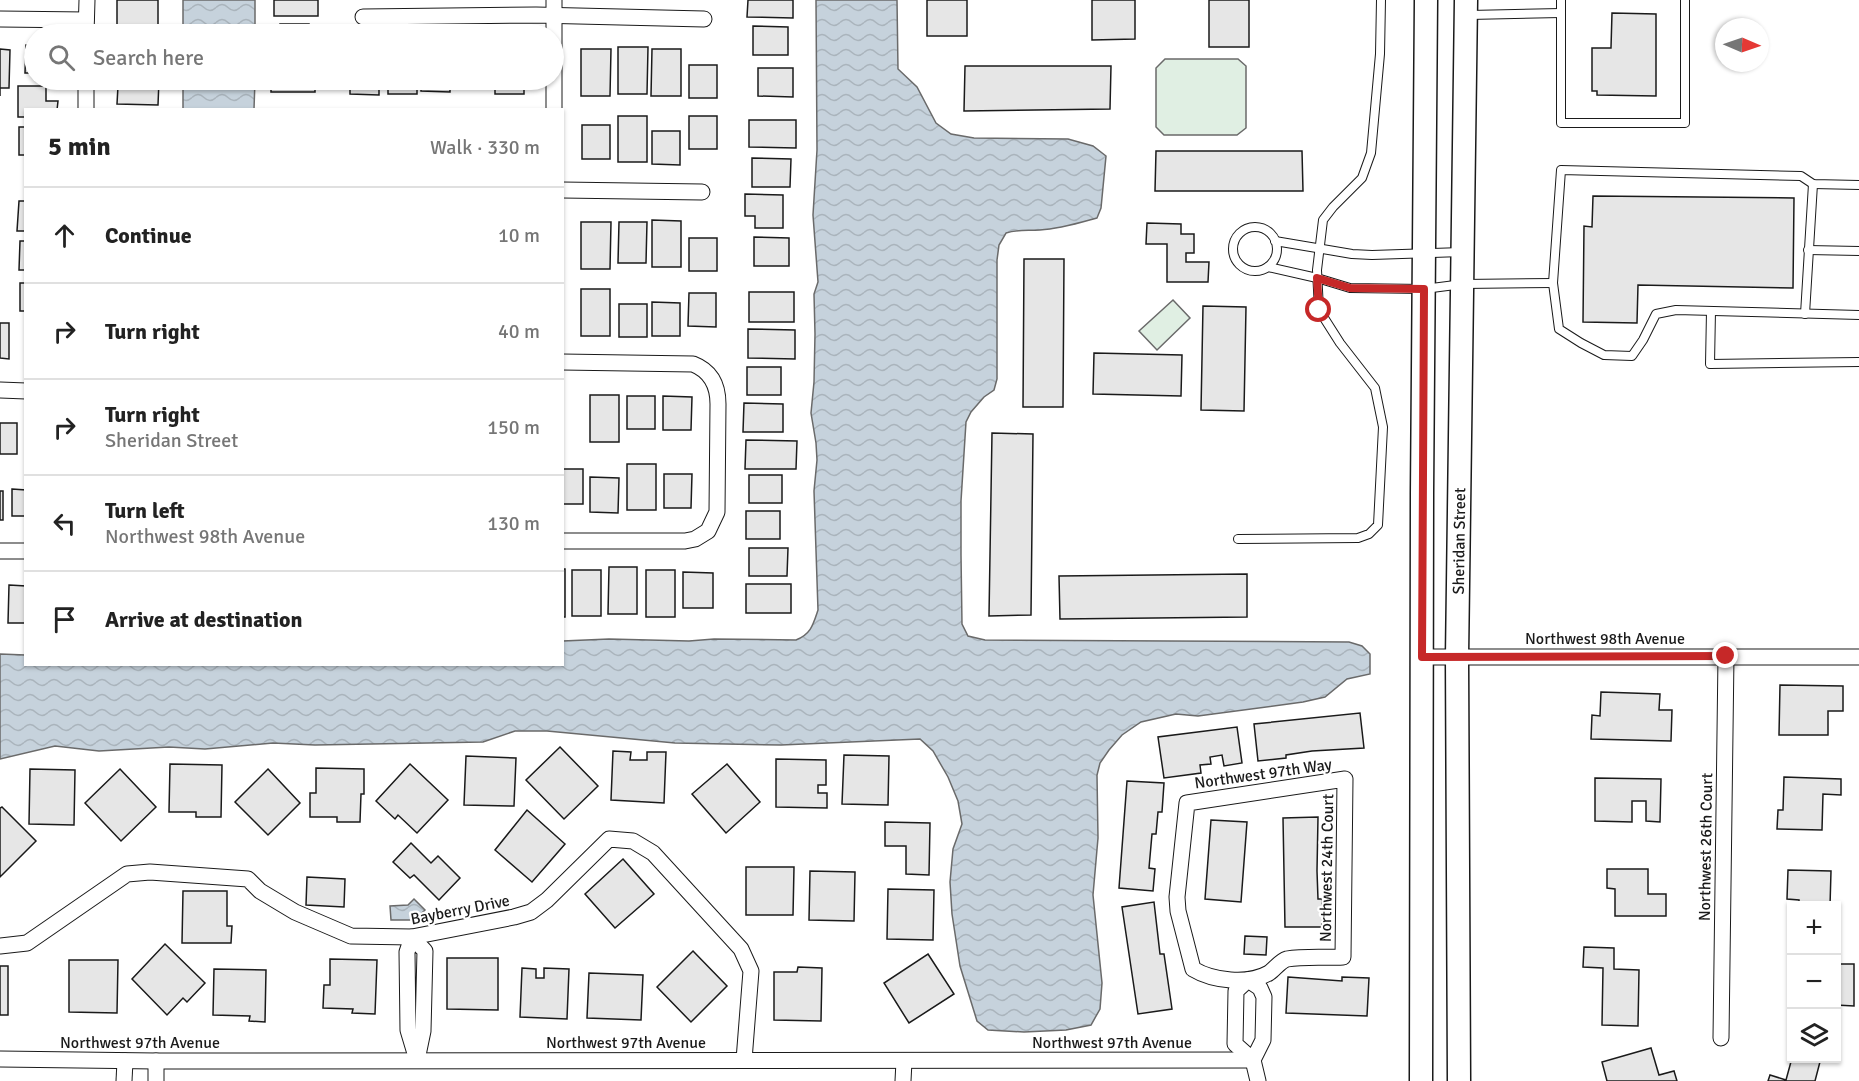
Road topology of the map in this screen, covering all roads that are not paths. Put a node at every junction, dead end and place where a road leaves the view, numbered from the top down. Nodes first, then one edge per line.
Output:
1 (87, 0) edge
2 (1381, 0) edge
3 (1426, 0) edge
4 (1561, 0) edge
5 (1686, 0) edge
6 (554, 8) edge
7 (1466, 8) edge
8 (1561, 13) junction
9 (363, 17) dead end
10 (0, 19) edge
11 (704, 19) dead end
12 (54, 24) edge
13 (86, 24) edge
14 (554, 24) edge
15 (86, 90) edge
16 (554, 90) edge
17 (86, 108) edge
18 (554, 108) edge
19 (1813, 184) junction
20 (1859, 186) edge
21 (564, 190) edge
22 (702, 192) dead end
23 (1275, 241) junction
24 (1319, 249) junction
25 (1808, 250) junction
26 (1859, 251) edge
27 (1425, 252) junction
28 (1463, 252) junction
29 (1268, 267) junction
30 (1317, 278) junction
31 (1553, 283) junction
32 (1463, 284) junction
33 (1424, 289) junction
34 (1711, 311) junction
35 (1805, 314) junction
36 (1859, 315) edge
37 (564, 362) edge
38 (1859, 362) edge
39 (0, 390) edge
40 (24, 391) edge
41 (1238, 539) dead end
42 (564, 541) edge
43 (0, 551) edge
44 (24, 551) edge
45 (1726, 656) junction
46 (1422, 657) junction
47 (1457, 657) junction
48 (1859, 657) edge
49 (1345, 779) joint
50 (412, 937) junction
51 (0, 946) edge
52 (1248, 980) junction
53 (1721, 1038) dead end
54 (0, 1059) edge
55 (417, 1060) junction
56 (744, 1060) junction
57 (1253, 1060) junction
58 (125, 1061) junction
59 (156, 1061) junction
60 (904, 1061) junction
61 (124, 1081) edge
62 (156, 1081) edge
63 (903, 1081) edge
64 (1258, 1081) edge
65 (1421, 1081) edge
66 (1459, 1081) edge

1 - 13 street
2 - 24 lane
3 - 27 main road
4 - 8 lane
5 - 8 lane
6 - 9 street
6 - 11 street
6 - 14 street
7 - 8 lane
7 - 28 main road, Sheridan Street
10 - 12 street
15 - 17 street
16 - 18 street
19 - 20 lane
19 - 25 lane
19 - 31 lane
21 - 22 street
23 - 24 lane
23 - 29 lane
23 - 29 lane
24 - 27 lane
24 - 30 lane
25 - 26 lane
25 - 35 lane
27 - 28 lane
27 - 33 main road
28 - 32 main road, Sheridan Street
29 - 30 lane
30 - 33 lane
30 - 41 lane
31 - 32 lane
31 - 34 lane
32 - 33 lane
32 - 47 main road, Sheridan Street
33 - 46 main road
34 - 35 lane
34 - 38 lane
35 - 36 lane
37 - 42 street
39 - 40 street
43 - 44 street
45 - 47 street, Northwest 98th Avenue
45 - 48 street, Northwest 98th Avenue
45 - 53 street, Northwest 26th Court
46 - 47 street, Northwest 98th Avenue
46 - 65 main road
47 - 66 main road, Sheridan Street
49 - 52 street, Northwest 24th Court
49 - 52 street, Northwest 97th Way
50 - 51 street, Bayberry Drive
50 - 55 street
50 - 56 street, Bayberry Drive
52 - 57 street
52 - 57 street
54 - 58 street, Northwest 97th Avenue
55 - 56 street, Northwest 97th Avenue
55 - 59 street, Northwest 97th Avenue
56 - 60 street, Northwest 97th Avenue
57 - 60 street, Northwest 97th Avenue
57 - 64 street
58 - 59 street, Northwest 97th Avenue
58 - 61 street
59 - 62 street
60 - 63 street

